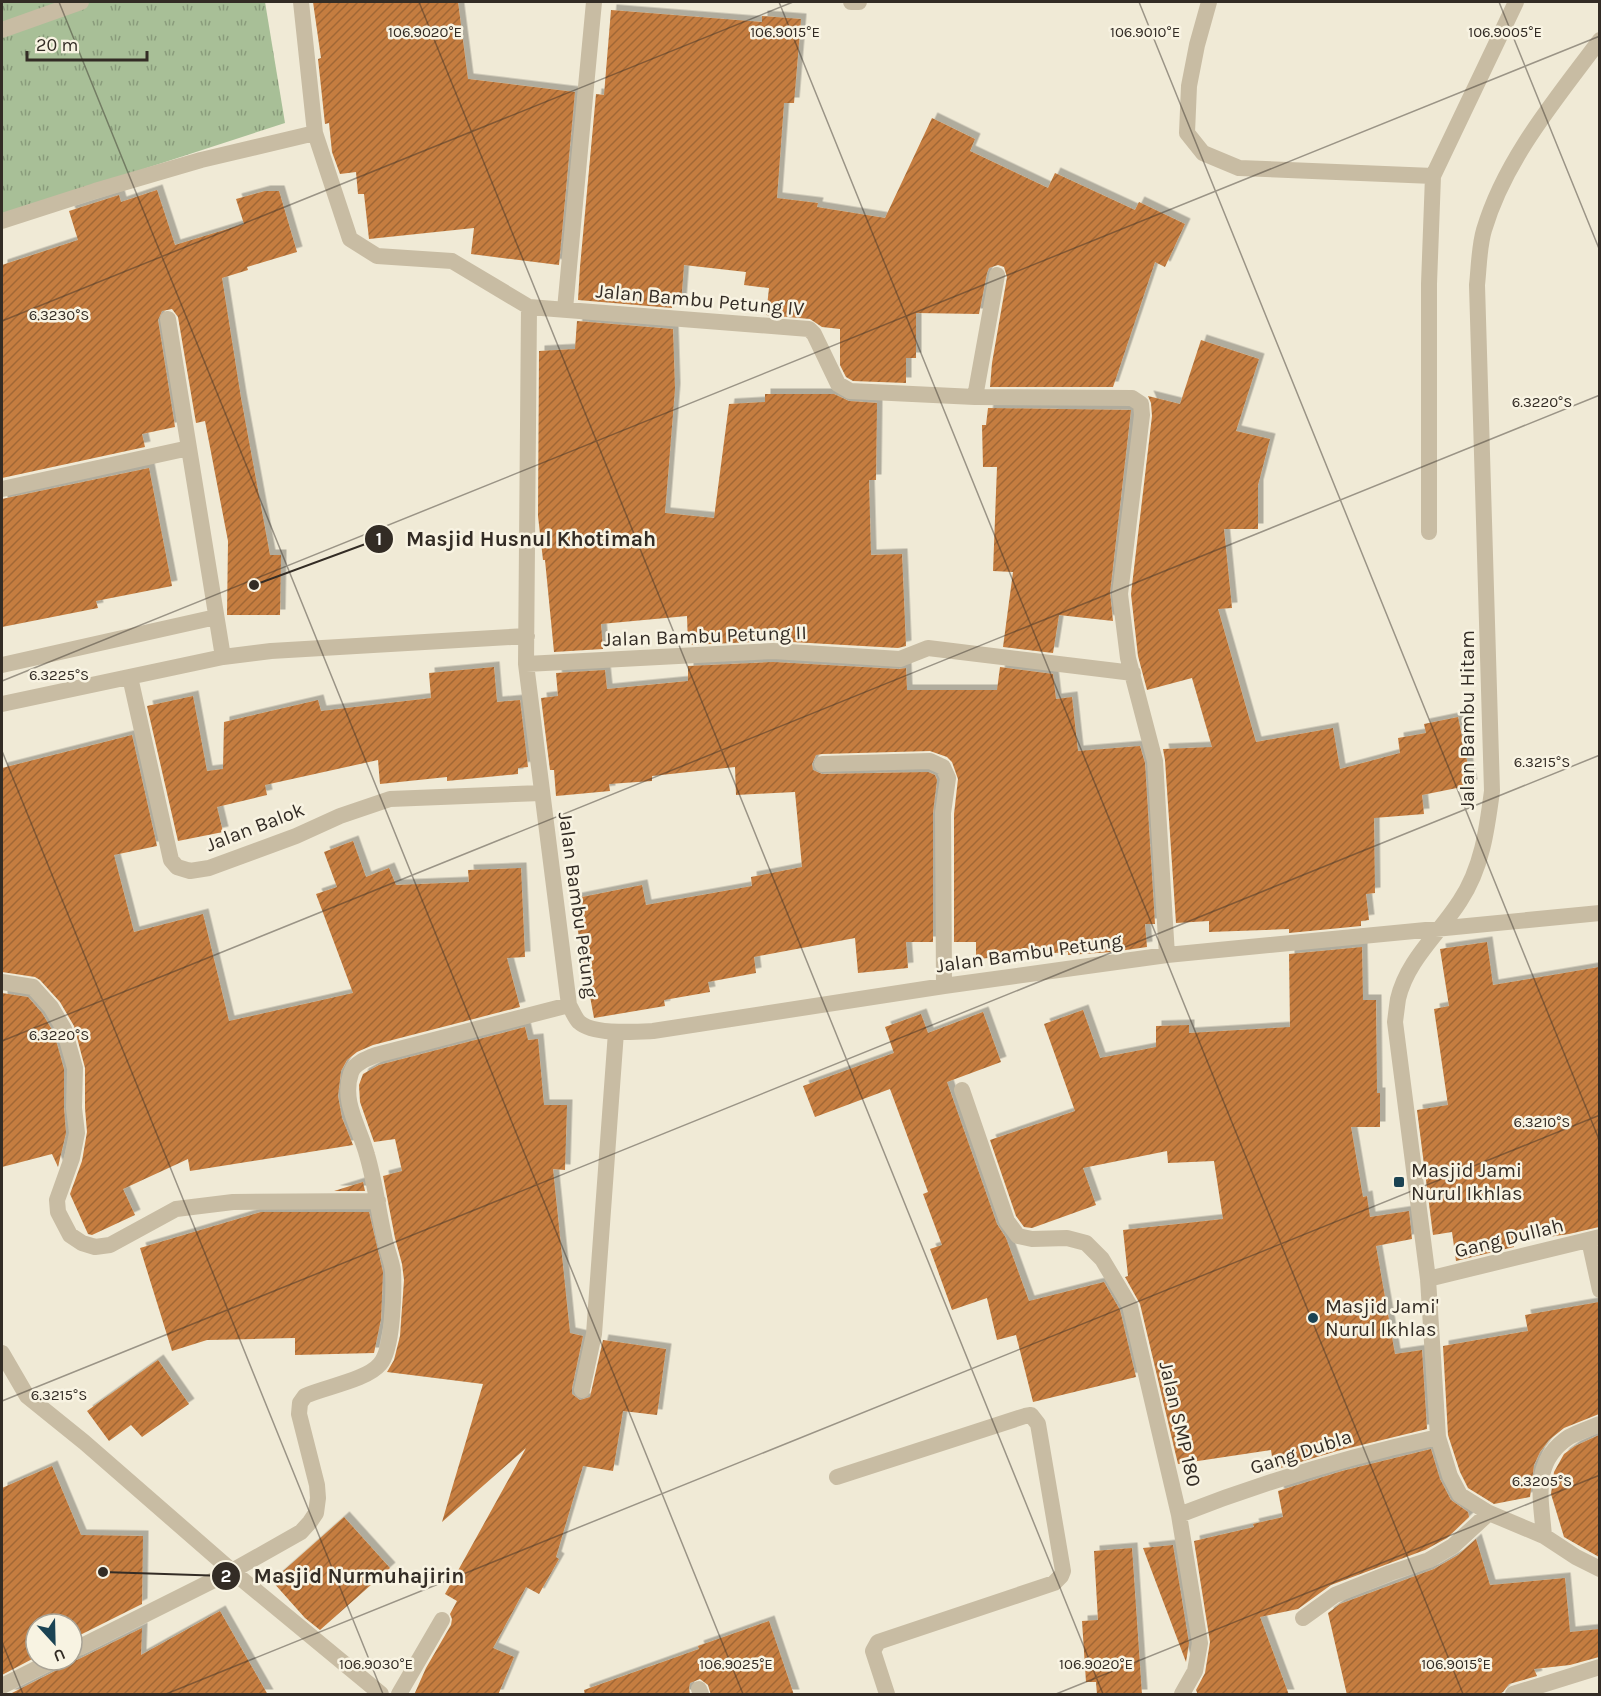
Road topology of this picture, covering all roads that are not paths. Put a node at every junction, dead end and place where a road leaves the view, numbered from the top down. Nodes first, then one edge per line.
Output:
1 (81, 2) edge
2 (301, 2) edge
3 (594, 2) edge
4 (851, 2) edge
5 (859, 2) edge
6 (1209, 2) edge
7 (1516, 2) edge
8 (2, 30) edge
9 (1599, 40) edge
10 (315, 133) junction
11 (1433, 176) junction
12 (2, 221) edge
13 (997, 275) dead end
14 (529, 307) junction
15 (565, 309) junction
16 (168, 319) dead end
17 (975, 397) junction
18 (189, 448) junction
19 (2, 489) edge
20 (1429, 532) dead end
21 (216, 617) junction
22 (527, 636) junction
23 (222, 657) junction
24 (526, 664) junction
25 (2, 666) edge
26 (1133, 673) junction
27 (130, 677) junction
28 (2, 704) edge
29 (822, 764) dead end
30 (541, 793) junction
31 (1599, 913) edge
32 (1439, 929) junction
33 (1167, 955) junction
34 (2, 982) edge
35 (944, 986) junction
36 (569, 1005) junction
37 (616, 1032) junction
38 (962, 1090) dead end
39 (378, 1201) junction
40 (1594, 1239) edge
41 (1428, 1279) junction
42 (1599, 1290) edge
43 (2, 1353) edge
44 (582, 1390) dead end
45 (1599, 1424) edge
46 (1438, 1437) junction
47 (837, 1477) dead end
48 (1490, 1513) junction
49 (1179, 1515) junction
50 (1544, 1536) junction
51 (1599, 1569) edge
52 (232, 1571) junction
53 (1304, 1618) dead end
54 (442, 1620) dead end
55 (84, 1645) edge
56 (1599, 1667) edge
57 (30, 1672) edge
58 (2, 1686) edge
59 (381, 1695) edge
60 (399, 1695) edge
61 (887, 1695) edge
62 (1182, 1695) edge
63 (1512, 1695) edge

1 - 8 street
2 - 10 street
3 - 15 street, Jalan Bambu Petung IV
4 - 5 street
6 - 11 street
7 - 11 street
9 - 32 street, Jalan Bambu Hitam
10 - 12 street
10 - 14 street
11 - 20 street
13 - 17 street
14 - 15 street, Jalan Bambu Petung IV
14 - 22 street, Jalan Bambu Petung
15 - 17 street, Jalan Bambu Petung IV
16 - 18 street
17 - 26 street, Jalan Bambu Petung IV
18 - 19 street
18 - 21 street
21 - 23 street
21 - 25 street
22 - 23 street
22 - 24 street, Jalan Bambu Petung
23 - 27 street
24 - 26 street, Jalan Bambu Petung II
24 - 30 street, Jalan Bambu Petung
26 - 33 street
27 - 28 street
27 - 30 street, Jalan Balok
29 - 35 street
30 - 36 street, Jalan Bambu Petung
31 - 32 street, Jalan Bambu Petung
32 - 33 street, Jalan Bambu Petung
32 - 41 street, Jalan Bambu Hitam
33 - 35 street, Jalan Bambu Petung
34 - 39 street
35 - 37 street, Jalan Bambu Petung
36 - 37 street, Jalan Bambu Petung
36 - 39 street
37 - 44 street
38 - 49 street, Jalan SMP 180
39 - 52 street
40 - 41 street, Gang Dullah
40 - 42 street
41 - 46 street, Jalan Bambu Hitam
43 - 52 street
45 - 50 street
46 - 48 street, Jalan Bambu Hitam
46 - 49 street, Gang Dubla
47 - 61 street
48 - 50 street, Jalan Bambu Hitam
48 - 53 street
49 - 62 street, Jalan SMP 180
50 - 51 street, Jalan Bambu Hitam
52 - 55 street
52 - 59 street
54 - 60 street
56 - 63 street
57 - 58 street

